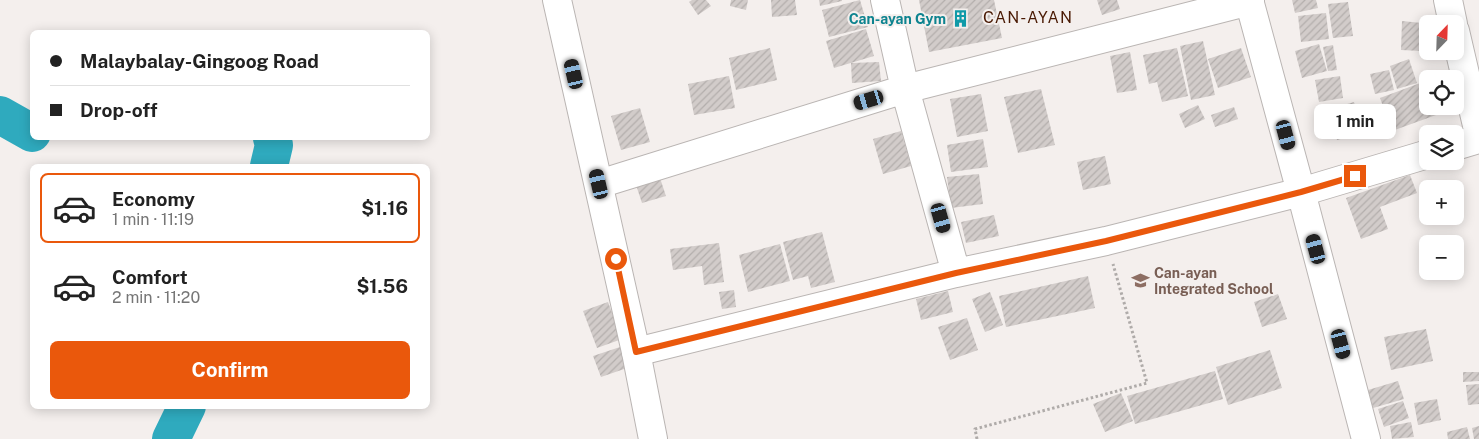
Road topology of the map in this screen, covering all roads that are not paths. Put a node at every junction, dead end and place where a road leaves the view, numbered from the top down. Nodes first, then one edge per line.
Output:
1 (557, 0) edge
2 (886, 0) edge
3 (1448, 0) edge
4 (1250, 1) edge
5 (1451, 15) edge
6 (1462, 60) edge
7 (905, 89) junction
8 (1479, 134) edge
9 (1479, 139) edge
10 (1464, 143) edge
11 (1419, 157) edge
12 (599, 184) junction
13 (1301, 192) junction
14 (956, 273) junction
15 (636, 352) junction
16 (653, 439) edge
17 (1366, 439) edge

1 - 12 street
2 - 7 street
3 - 5 street
4 - 7 street
4 - 13 street
6 - 8 street
7 - 12 street
7 - 14 street
9 - 10 street
11 - 13 street
12 - 15 street
13 - 14 street
13 - 17 street
14 - 15 street
15 - 16 street

